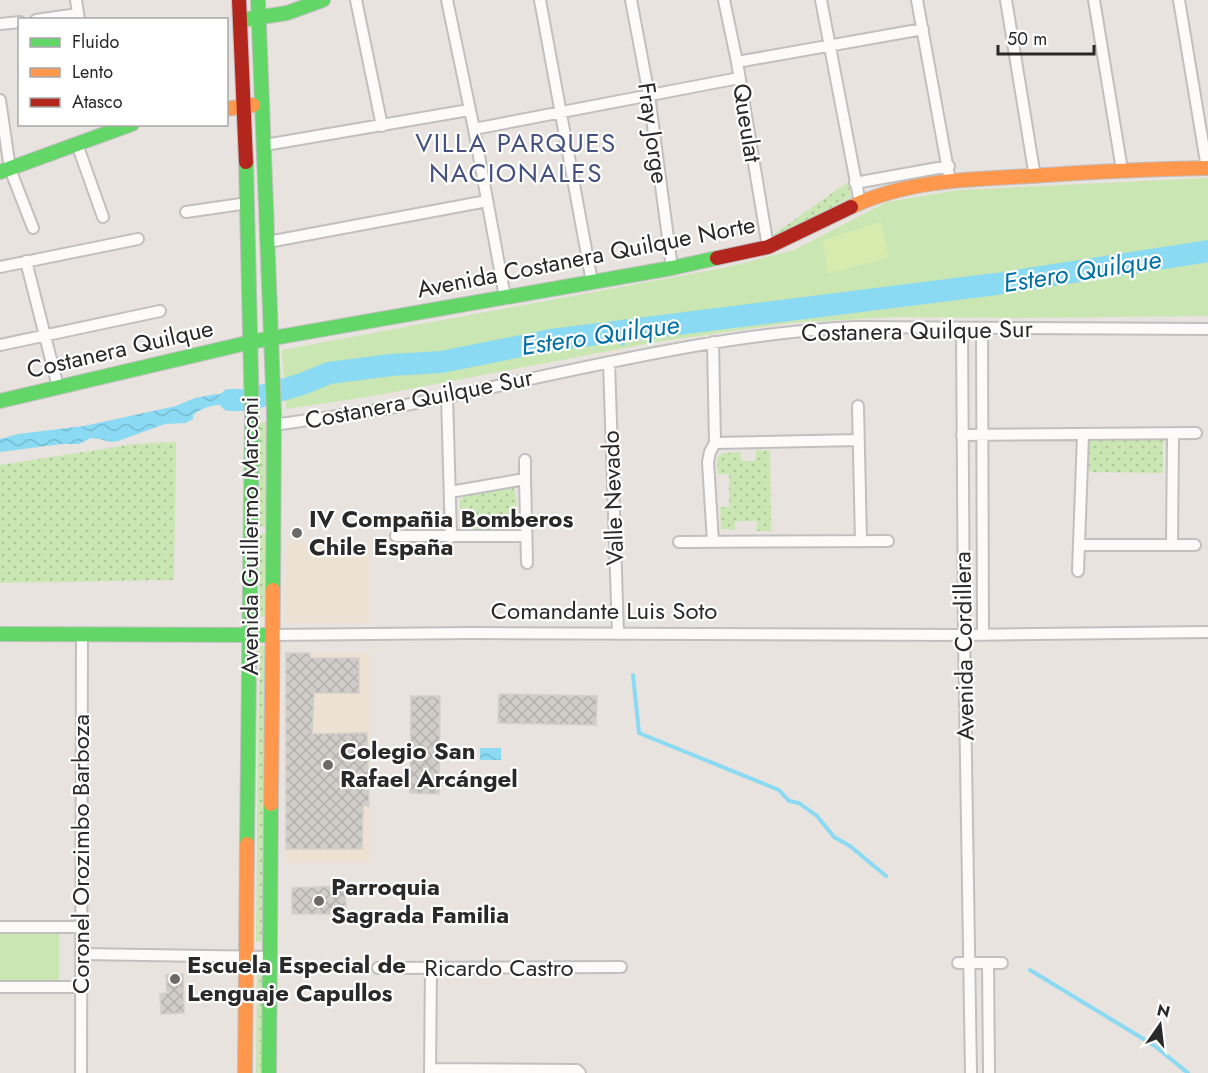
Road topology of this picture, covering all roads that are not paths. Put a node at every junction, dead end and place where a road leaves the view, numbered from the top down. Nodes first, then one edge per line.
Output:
1 (76, 0) edge
2 (239, 0) edge
3 (258, 0) edge
4 (323, 0) edge
5 (356, 0) edge
6 (447, 0) edge
7 (540, 0) edge
8 (631, 0) edge
9 (724, 0) edge
10 (821, 0) edge
11 (917, 0) edge
12 (1006, 0) edge
13 (1094, 0) edge
14 (1179, 0) edge
15 (79, 17) edge
16 (258, 17) junction
17 (233, 20) edge
18 (18, 22) edge
19 (0, 24) edge
20 (922, 29) junction
21 (829, 45) junction
22 (737, 62) junction
23 (739, 78) junction
24 (649, 95) junction
25 (0, 100) edge
26 (262, 104) junction
27 (243, 107) junction
28 (228, 109) edge
29 (469, 110) junction
30 (560, 112) junction
31 (121, 126) edge
32 (382, 126) junction
33 (474, 129) junction
34 (95, 131) edge
35 (77, 144) junction
36 (265, 145) junction
37 (949, 166) junction
38 (1207, 168) edge
39 (5, 170) edge
40 (1122, 170) junction
41 (1035, 177) junction
42 (951, 181) junction
43 (855, 183) junction
44 (487, 201) junction
45 (248, 203) junction
46 (860, 203) junction
47 (186, 212) dead end
48 (104, 217) dead end
49 (33, 228) dead end
50 (138, 238) dead end
51 (268, 242) junction
52 (768, 247) junction
53 (26, 261) junction
54 (0, 267) edge
55 (672, 268) junction
56 (592, 282) junction
57 (505, 297) junction
58 (160, 311) dead end
59 (962, 329) junction
60 (982, 329) junction
61 (1208, 329) edge
62 (45, 334) junction
63 (271, 338) junction
64 (251, 342) junction
65 (712, 342) junction
66 (0, 345) edge
67 (609, 362) junction
68 (58, 387) junction
69 (447, 396) junction
70 (0, 401) edge
71 (858, 406) dead end
72 (274, 419) junction
73 (1196, 433) dead end
74 (982, 434) junction
75 (962, 435) junction
76 (1083, 435) junction
77 (1173, 435) junction
78 (859, 440) junction
79 (715, 443) junction
80 (525, 460) dead end
81 (525, 479) junction
82 (450, 492) junction
83 (251, 530) junction
84 (273, 530) junction
85 (396, 536) dead end
86 (526, 536) junction
87 (451, 537) junction
88 (861, 541) junction
89 (888, 541) dead end
90 (679, 542) dead end
91 (713, 542) junction
92 (1079, 545) junction
93 (1172, 545) junction
94 (1195, 545) dead end
95 (527, 563) dead end
96 (1078, 571) dead end
97 (1208, 632) edge
98 (0, 634) edge
99 (618, 634) junction
100 (82, 635) junction
101 (250, 635) junction
102 (272, 635) junction
103 (964, 635) junction
104 (983, 635) junction
105 (0, 927) edge
106 (81, 927) junction
107 (81, 954) junction
108 (246, 957) junction
109 (270, 957) junction
110 (958, 963) dead end
111 (970, 963) junction
112 (988, 963) junction
113 (1002, 963) dead end
114 (621, 967) dead end
115 (378, 968) dead end
116 (431, 968) junction
117 (0, 987) edge
118 (81, 987) junction
119 (430, 1071) edge
120 (529, 1071) edge
121 (81, 1073) edge
122 (245, 1073) edge
123 (269, 1073) edge
124 (580, 1073) edge
125 (971, 1073) edge
126 (988, 1073) edge

1 - 15 street
2 - 17 main road, Avenida Guillermo Marconi
3 - 16 main road, Avenida Guillermo Marconi
4 - 16 main road
5 - 32 street
6 - 29 street
7 - 30 street
8 - 24 street, Fray Jorge
9 - 22 street, Queulat
10 - 21 street
11 - 20 street
12 - 41 street
13 - 40 street
14 - 38 street
16 - 17 main road
16 - 26 main road, Avenida Guillermo Marconi
17 - 27 main road, Avenida Guillermo Marconi
18 - 19 street
20 - 21 street
20 - 37 street
21 - 22 street
21 - 43 street
22 - 23 street, Queulat
23 - 24 street
23 - 52 street, Queulat
24 - 30 street
24 - 55 street, Fray Jorge
25 - 39 street
26 - 27 main road
26 - 36 main road, Avenida Guillermo Marconi
27 - 28 main road
27 - 45 main road, Avenida Guillermo Marconi
29 - 32 street
29 - 33 street
30 - 33 street
30 - 56 street
31 - 34 main road
32 - 36 street
33 - 44 street
34 - 35 main road
35 - 39 main road
35 - 48 street
36 - 51 main road, Avenida Guillermo Marconi
37 - 42 street
37 - 43 street
38 - 40 main road, Avenida Costanera Quilque Norte
39 - 49 street
40 - 41 main road, Avenida Costanera Quilque Norte
41 - 42 main road, Avenida Costanera Quilque Norte
42 - 46 main road, Avenida Costanera Quilque Norte
43 - 46 street
44 - 51 street
44 - 57 street
45 - 47 street
45 - 64 main road, Avenida Guillermo Marconi
46 - 52 main road, Avenida Costanera Quilque Norte
50 - 53 street
51 - 63 main road, Avenida Guillermo Marconi
52 - 55 main road, Avenida Costanera Quilque Norte
53 - 54 street
53 - 62 street
55 - 56 main road, Avenida Costanera Quilque Norte
56 - 57 main road, Avenida Costanera Quilque Norte
57 - 63 main road, Avenida Costanera Quilque Norte
58 - 62 street
59 - 60 street, Costanera Quilque Sur
59 - 65 street, Costanera Quilque Sur
59 - 75 street, Avenida Cordillera
60 - 61 street, Costanera Quilque Sur
60 - 74 street, Avenida Cordillera
62 - 66 street
62 - 68 street
63 - 64 main road, Avenida Costanera Quilque Norte
63 - 72 main road, Avenida Guillermo Marconi
64 - 68 main road, Costanera Quilque
64 - 83 main road, Avenida Guillermo Marconi
65 - 67 street, Costanera Quilque Sur
65 - 79 street
67 - 69 street, Costanera Quilque Sur
67 - 99 street, Valle Nevado
68 - 70 main road, Costanera Quilque
69 - 72 street, Costanera Quilque Sur
69 - 82 street
71 - 78 street
72 - 84 main road, Avenida Guillermo Marconi
73 - 77 street
74 - 75 street
74 - 76 street
74 - 104 street, Avenida Cordillera
75 - 103 street, Avenida Cordillera
76 - 77 street
76 - 92 street
77 - 93 street
78 - 79 street
78 - 88 street
79 - 91 street
80 - 81 street
81 - 82 street
81 - 86 street
82 - 87 street
83 - 84 main road
83 - 101 main road, Avenida Guillermo Marconi
84 - 102 main road, Avenida Guillermo Marconi
85 - 87 street
86 - 87 street
86 - 95 street
88 - 89 street
88 - 91 street
90 - 91 street
92 - 93 street
92 - 96 street
93 - 94 street
97 - 104 street, Comandante Luis Soto
98 - 100 main road, Comandante Luis Soto
99 - 102 street, Comandante Luis Soto
99 - 103 street, Comandante Luis Soto
100 - 101 main road, Comandante Luis Soto
100 - 106 street, Coronel Orozimbo Barboza
101 - 102 main road, Comandante Luis Soto
101 - 108 main road, Avenida Guillermo Marconi
102 - 109 main road, Avenida Guillermo Marconi
103 - 104 street, Comandante Luis Soto
103 - 111 street, Avenida Cordillera
105 - 106 street
106 - 107 street, Coronel Orozimbo Barboza
107 - 108 street
107 - 118 street, Coronel Orozimbo Barboza
108 - 109 street
108 - 122 main road, Avenida Guillermo Marconi
109 - 123 main road, Avenida Guillermo Marconi
110 - 111 street
111 - 112 street
111 - 125 street, Avenida Cordillera
112 - 113 street
112 - 126 street
114 - 116 street, Ricardo Castro
115 - 116 street, Ricardo Castro
116 - 119 street
117 - 118 street
118 - 121 street, Coronel Orozimbo Barboza
119 - 120 street
120 - 124 street

